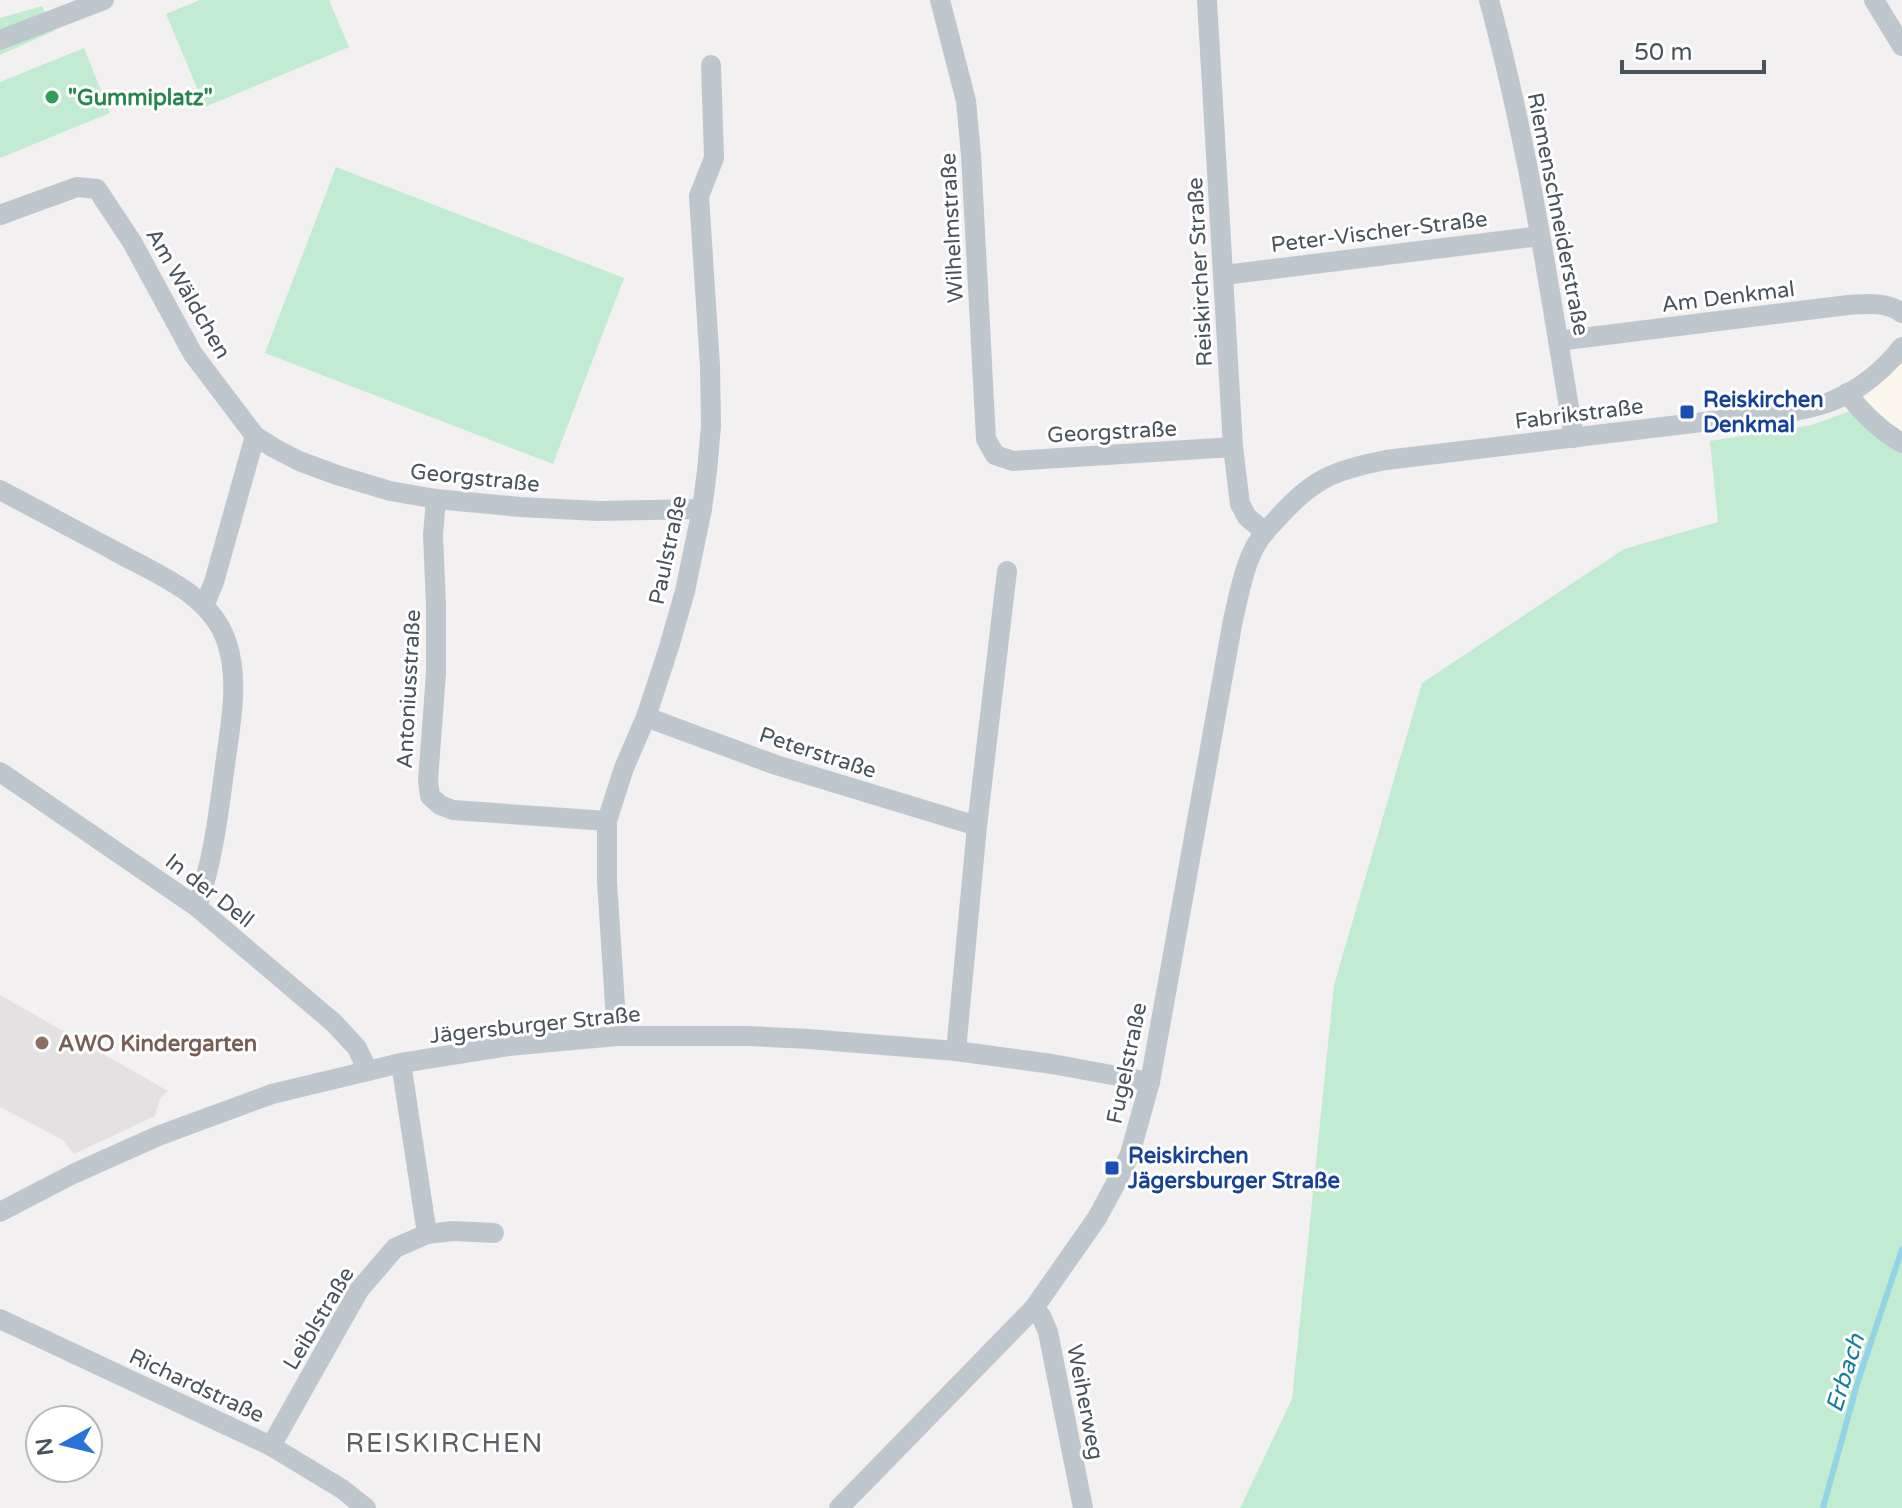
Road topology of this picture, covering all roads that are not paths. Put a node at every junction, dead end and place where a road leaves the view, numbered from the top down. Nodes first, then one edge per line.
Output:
1 (104, 0) edge
2 (940, 0) edge
3 (1207, 0) edge
4 (1489, 0) edge
5 (1874, 0) edge
6 (0, 40) edge
7 (1902, 46) edge
8 (711, 65) dead end
9 (0, 215) edge
10 (1540, 236) junction
11 (1224, 275) junction
12 (1902, 313) edge
13 (1558, 341) junction
14 (1902, 347) edge
15 (1847, 393) junction
16 (255, 436) junction
17 (1574, 438) junction
18 (1902, 443) edge
19 (1233, 447) junction
20 (995, 455) joint
21 (0, 490) edge
22 (436, 499) junction
23 (702, 509) junction
24 (1265, 532) junction
25 (1007, 571) dead end
26 (204, 606) junction
27 (646, 717) junction
28 (0, 772) edge
29 (607, 821) junction
30 (977, 826) junction
31 (197, 907) junction
32 (617, 1036) junction
33 (956, 1051) junction
34 (401, 1063) junction
35 (368, 1071) junction
36 (1150, 1082) junction
37 (0, 1212) edge
38 (494, 1233) dead end
39 (427, 1234) junction
40 (1034, 1308) junction
41 (0, 1319) edge
42 (271, 1446) junction
43 (366, 1508) edge
44 (839, 1508) edge
45 (1083, 1508) edge

1 - 6 street
2 - 20 street, Wilhelmstraße
3 - 11 street, Reiskircher Straße
4 - 10 street, Riemenschneiderstraße
5 - 7 street
8 - 23 street, Paulstraße
9 - 16 street, Am Wäldchen
10 - 11 street, Peter-Vischer-Straße
10 - 13 street, Riemenschneiderstraße
11 - 19 street, Reiskircher Straße
12 - 13 street, Am Denkmal
13 - 17 street, Riemenschneiderstraße
14 - 15 street, Fabrikstraße
15 - 17 street, Fabrikstraße
15 - 18 street
16 - 22 street, Georgstraße
16 - 26 street
17 - 24 street, Fabrikstraße
19 - 20 street, Georgstraße
19 - 24 street, Reiskircher Straße
21 - 26 street
22 - 23 street, Georgstraße
22 - 29 street, Antoniusstraße
23 - 27 street, Paulstraße
24 - 36 street, Fugelstraße
25 - 30 street
26 - 31 street
27 - 29 street, Paulstraße
27 - 30 street, Peterstraße
28 - 31 street, In der Dell
29 - 32 street, Paulstraße
30 - 33 street
31 - 35 street, In der Dell
32 - 33 street, Jägersburger Straße
32 - 34 street, Jägersburger Straße
33 - 36 street, Jägersburger Straße
34 - 35 street, Jägersburger Straße
34 - 39 street
35 - 37 street, Jägersburger Straße
36 - 40 street, Fugelstraße
38 - 39 street, Leiblstraße
39 - 42 street, Leiblstraße
40 - 44 street, Fugelstraße
40 - 45 street, Weiherweg
41 - 42 street, Richardstraße
42 - 43 street, Richardstraße

